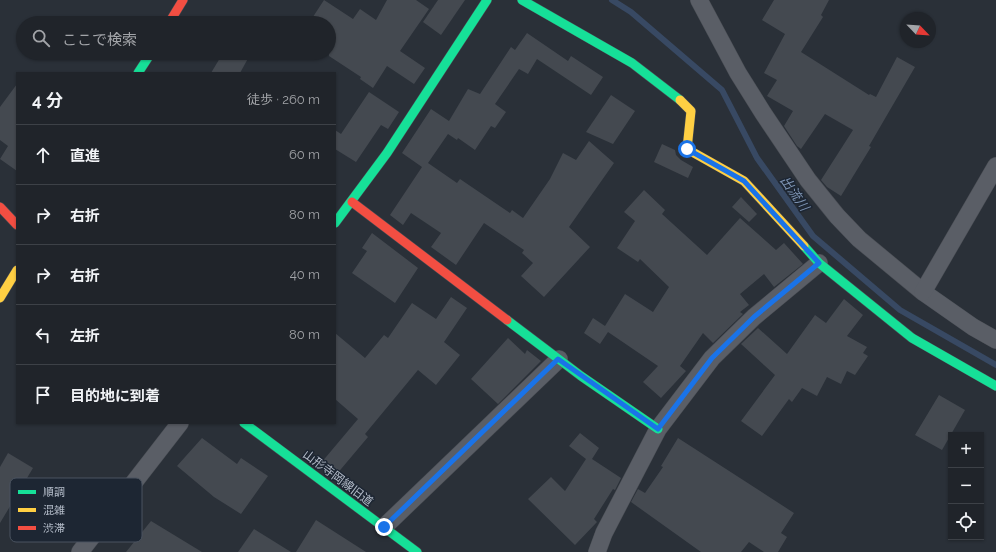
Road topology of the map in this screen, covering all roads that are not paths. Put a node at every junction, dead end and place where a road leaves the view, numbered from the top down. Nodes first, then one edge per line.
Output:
1 (183, 0) edge
2 (487, 0) edge
3 (522, 0) edge
4 (699, 0) edge
5 (173, 16) edge
6 (146, 60) edge
7 (139, 72) edge
8 (996, 166) edge
9 (352, 202) junction
10 (0, 207) edge
11 (336, 222) edge
12 (16, 224) edge
13 (819, 263) junction
14 (16, 272) edge
15 (923, 292) junction
16 (0, 298) edge
17 (996, 340) edge
18 (558, 359) junction
19 (996, 386) edge
20 (179, 424) edge
21 (245, 424) edge
22 (658, 429) junction
23 (137, 478) edge
24 (384, 527) junction
25 (88, 542) edge
26 (80, 552) edge
27 (417, 552) edge
28 (597, 552) edge

1 - 5 street
2 - 9 street
3 - 13 street
4 - 15 street
6 - 7 street
8 - 15 street
9 - 11 street
9 - 18 street
10 - 12 street
13 - 19 street
13 - 22 street
14 - 16 street
15 - 17 street
18 - 22 street
18 - 24 street
20 - 23 street
21 - 24 street, 山形寺岡線旧道
22 - 28 street
24 - 27 street, 山形寺岡線旧道
25 - 26 street

